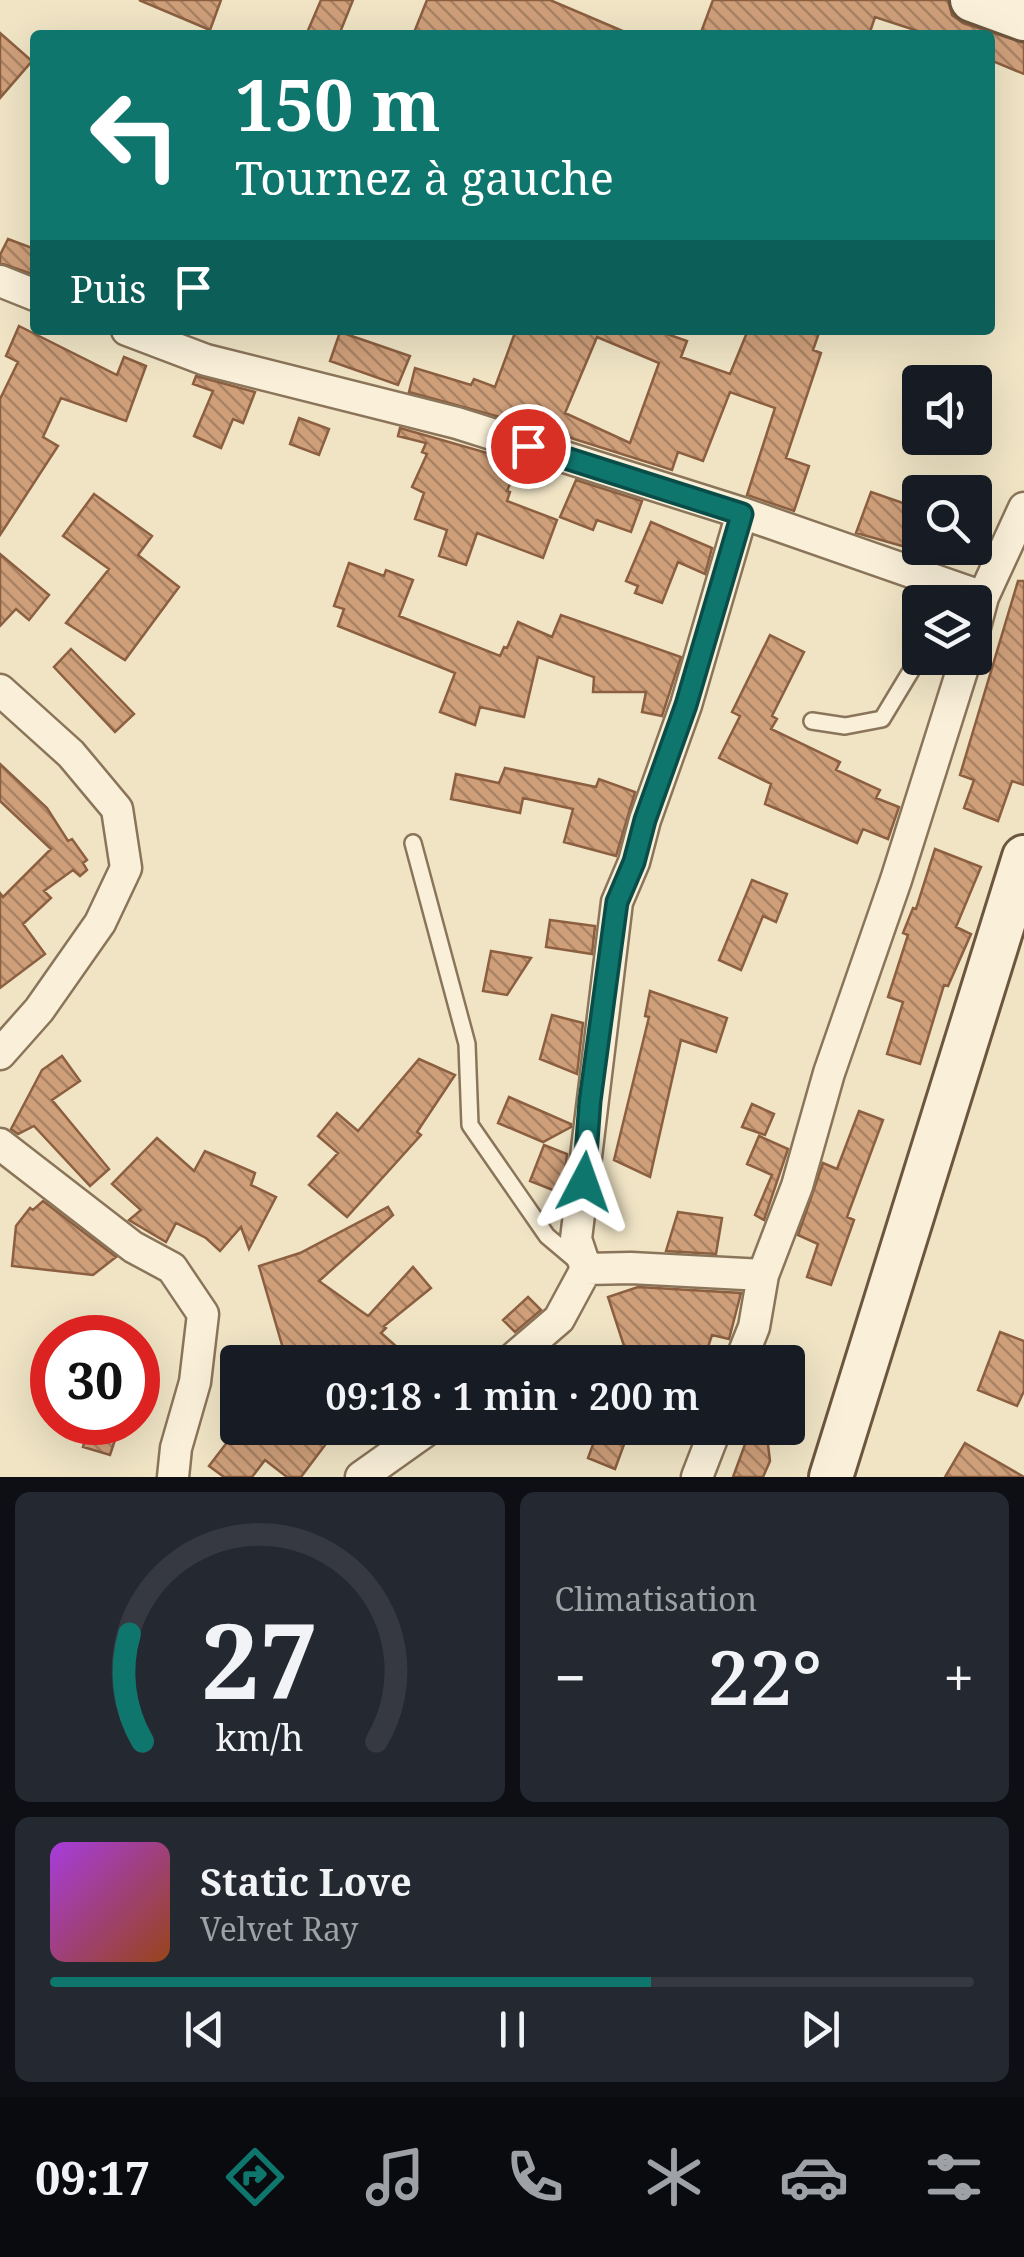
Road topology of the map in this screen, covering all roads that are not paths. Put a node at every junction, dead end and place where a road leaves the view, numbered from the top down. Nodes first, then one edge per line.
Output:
1 (972, 0) edge
2 (1024, 20) edge
3 (0, 282) edge
4 (30, 293) edge
5 (140, 335) edge
6 (1024, 508) edge
7 (742, 514) junction
8 (924, 585) edge
9 (989, 585) edge
10 (908, 675) edge
11 (961, 675) edge
12 (0, 690) edge
13 (812, 721) dead end
14 (413, 843) dead end
15 (1024, 858) edge
16 (0, 1054) edge
17 (0, 1144) edge
18 (586, 1269) junction
19 (763, 1276) junction
20 (529, 1345) edge
21 (747, 1345) edge
22 (406, 1445) edge
23 (709, 1445) edge
24 (173, 1477) edge
25 (361, 1477) edge
26 (697, 1477) edge
27 (830, 1477) edge

1 - 2 main road
3 - 4 street
5 - 7 street
6 - 9 street
7 - 8 street
7 - 18 street
10 - 13 lane
11 - 19 street
12 - 16 street
14 - 18 lane
15 - 27 main road
17 - 24 street
18 - 19 street
18 - 20 street
19 - 21 street
22 - 25 street
23 - 26 street

